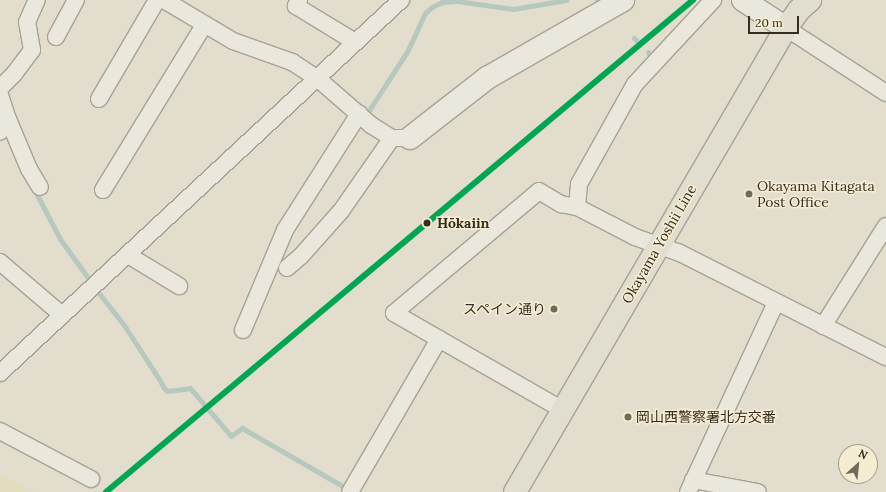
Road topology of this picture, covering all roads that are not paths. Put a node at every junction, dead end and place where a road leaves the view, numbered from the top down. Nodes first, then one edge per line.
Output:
1 (37, 0) edge
2 (76, 0) edge
3 (157, 0) edge
4 (164, 0) edge
5 (299, 0) edge
6 (400, 0) edge
7 (623, 0) edge
8 (713, 0) edge
9 (743, 0) edge
10 (810, 0) edge
11 (204, 25) junction
12 (786, 28) junction
13 (56, 37) dead end
14 (356, 42) junction
15 (317, 78) junction
16 (0, 88) edge
17 (886, 93) edge
18 (0, 95) edge
19 (99, 99) dead end
20 (359, 114) junction
21 (8, 119) junction
22 (0, 132) edge
23 (401, 138) junction
24 (40, 187) dead end
25 (103, 190) dead end
26 (577, 207) junction
27 (886, 226) edge
28 (658, 245) junction
29 (128, 255) junction
30 (0, 262) edge
31 (287, 268) dead end
32 (179, 286) dead end
33 (776, 302) junction
34 (62, 315) junction
35 (823, 326) junction
36 (243, 330) dead end
37 (439, 339) junction
38 (886, 357) edge
39 (0, 373) edge
40 (563, 410) junction
41 (0, 431) edge
42 (90, 479) dead end
43 (690, 486) edge
44 (350, 492) edge
45 (515, 492) edge
46 (758, 492) edge

1 - 16 street
2 - 13 street
3 - 19 street
4 - 11 street
5 - 14 street
6 - 14 street
7 - 23 main road
8 - 26 street
9 - 12 main road
10 - 12 main road, Okayama Yoshii Line
11 - 15 street
11 - 25 street
12 - 17 street
12 - 28 main road, Okayama Yoshii Line
14 - 15 street
15 - 20 street
15 - 29 street
18 - 21 street
20 - 23 street
20 - 36 street
21 - 22 street
21 - 24 street
23 - 31 street
26 - 28 street
26 - 37 street
27 - 35 street
28 - 33 street
28 - 40 main road, Okayama Yoshii Line
29 - 32 street
29 - 34 street
30 - 34 street
33 - 35 street
33 - 43 street
34 - 39 street
35 - 38 street
37 - 40 street
37 - 44 street
40 - 45 main road, Okayama Yoshii Line
41 - 42 street
43 - 46 street

